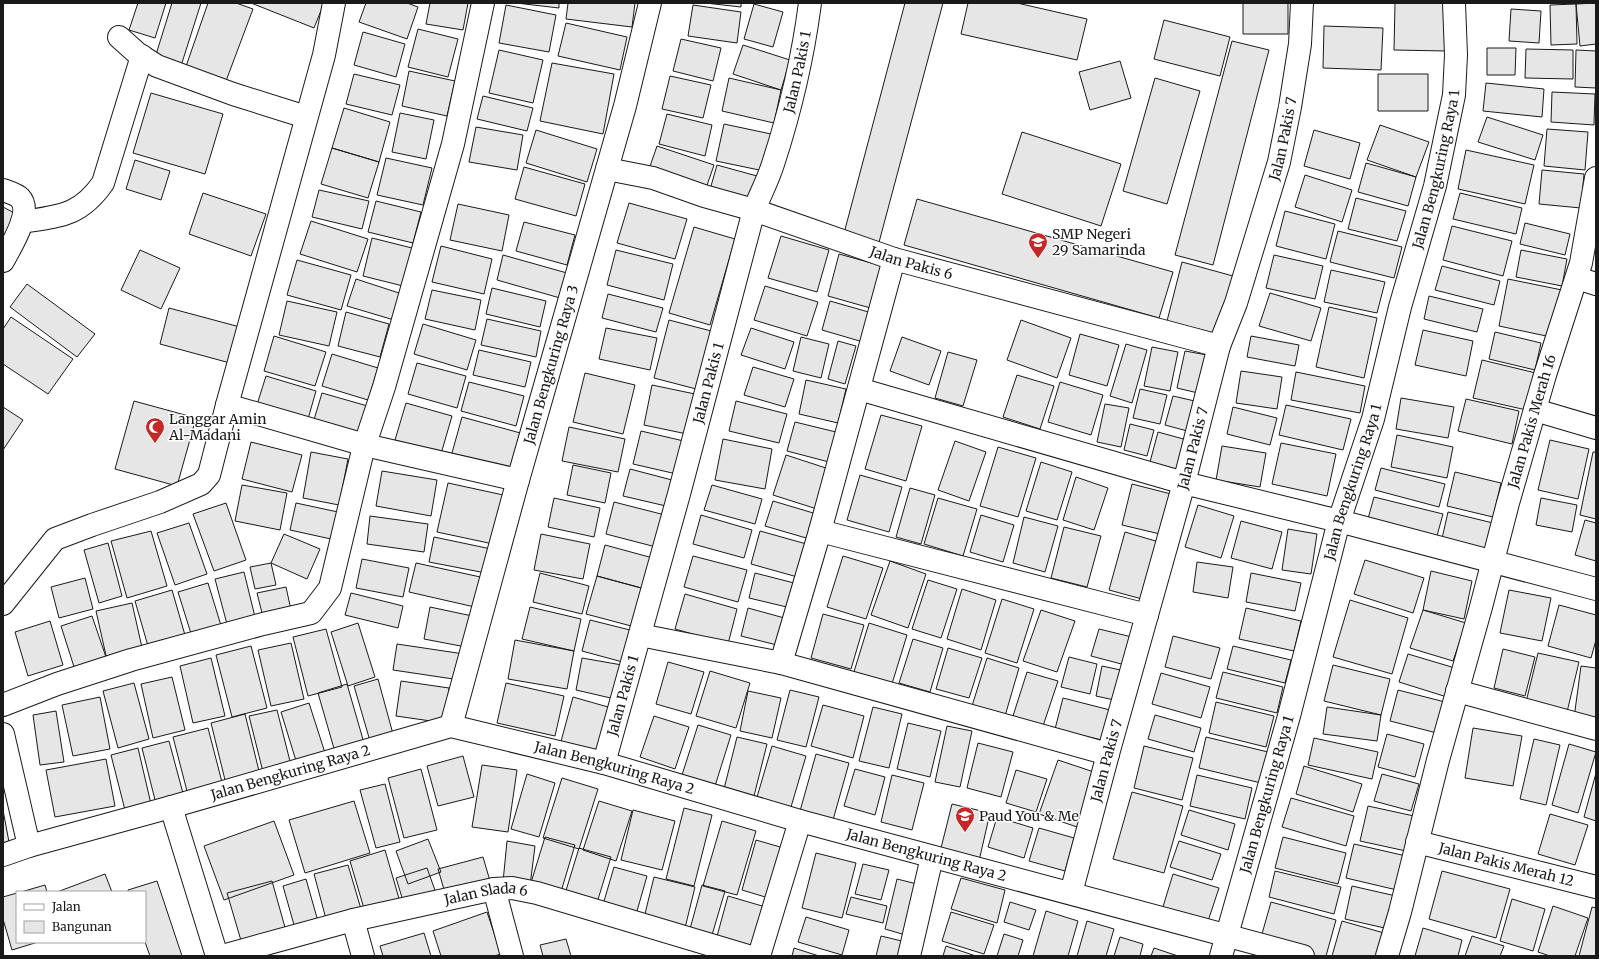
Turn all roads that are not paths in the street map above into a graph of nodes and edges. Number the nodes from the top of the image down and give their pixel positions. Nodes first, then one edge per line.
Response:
1 (334, 3) edge
2 (483, 3) edge
3 (650, 3) edge
4 (810, 3) edge
5 (1302, 3) edge
6 (1454, 3) edge
7 (119, 37) dead end
8 (142, 56) junction
9 (306, 117) junction
10 (607, 169) junction
11 (1596, 178) edge
12 (3, 190) edge
13 (754, 210) junction
14 (22, 222) junction
15 (894, 258) junction
16 (3, 261) edge
17 (1586, 281) edge
18 (1219, 346) junction
19 (859, 390) junction
20 (227, 405) junction
21 (1534, 410) junction
22 (1596, 428) edge
23 (365, 445) junction
24 (518, 480) junction
25 (1184, 483) junction
26 (1340, 521) junction
27 (820, 531) junction
28 (1492, 561) junction
29 (1596, 589) edge
30 (3, 604) edge
31 (1148, 615) junction
32 (640, 635) junction
33 (781, 663) junction
34 (1457, 691) junction
35 (3, 705) edge
36 (451, 726) junction
37 (1596, 730) edge
38 (3, 734) edge
39 (1108, 754) junction
40 (604, 762) junction
41 (171, 807) junction
42 (800, 821) junction
43 (1417, 842) junction
44 (29, 846) junction
45 (3, 855) edge
46 (932, 857) junction
47 (1596, 887) edge
48 (494, 889) junction
49 (1071, 894) junction
50 (353, 920) junction
51 (1224, 946) edge
52 (217, 956) edge
53 (222, 956) edge
54 (363, 956) edge
55 (512, 956) edge
56 (748, 956) edge
57 (759, 956) edge
58 (909, 956) edge
59 (1303, 956) edge
60 (1387, 956) edge

1 - 9 street
2 - 23 street
3 - 10 street, Jalan Bengkuring Raya 3
4 - 13 street, Jalan Pakis 1
5 - 18 street, Jalan Pakis 7
6 - 26 street, Jalan Bengkuring Raya 1
7 - 8 street
8 - 9 street
8 - 14 street
9 - 20 street
10 - 13 street, Jalan Pakis 6
10 - 24 street, Jalan Bengkuring Raya 3
11 - 17 street, Jalan Pakis Merah 16
12 - 14 street
13 - 15 street, Jalan Pakis 6
13 - 32 street, Jalan Pakis 1
14 - 16 street
15 - 18 street, Jalan Pakis 6
15 - 19 street
17 - 21 street, Jalan Pakis Merah 16
18 - 25 street, Jalan Pakis 7
19 - 25 street
19 - 27 street
20 - 23 street
20 - 30 street
21 - 22 street
21 - 28 street, Jalan Pakis Merah 16
23 - 24 street
23 - 35 street
24 - 36 street, Jalan Bengkuring Raya 3
25 - 26 street
25 - 31 street, Jalan Pakis 7
26 - 28 street
26 - 51 street, Jalan Bengkuring Raya 1
27 - 31 street
27 - 33 street
28 - 29 street
28 - 34 street, Jalan Pakis Merah 16
31 - 39 street, Jalan Pakis 7
32 - 33 street
32 - 40 street, Jalan Pakis 1
33 - 39 street
34 - 37 street
34 - 43 street, Jalan Pakis Merah 16
36 - 40 street, Jalan Bengkuring Raya 2
36 - 41 street, Jalan Bengkuring Raya 2
38 - 44 street
39 - 49 street, Jalan Pakis 7
40 - 42 street, Jalan Bengkuring Raya 2
41 - 44 street, Jalan Bengkuring Raya 2
41 - 52 street
42 - 46 street, Jalan Bengkuring Raya 2
42 - 57 street
43 - 47 street, Jalan Pakis Merah 12
43 - 60 street, Jalan Pakis Merah 16
44 - 45 street, Jalan Bengkuring Raya 2
46 - 49 street, Jalan Bengkuring Raya 2
46 - 58 street
48 - 50 street, Jalan Slada 6
48 - 55 street
48 - 56 street, Jalan Slada 6
49 - 51 street, Jalan Bengkuring Raya 2
50 - 53 street, Jalan Slada 6
50 - 54 street
51 - 59 street, Jalan Bengkuring Raya 2

